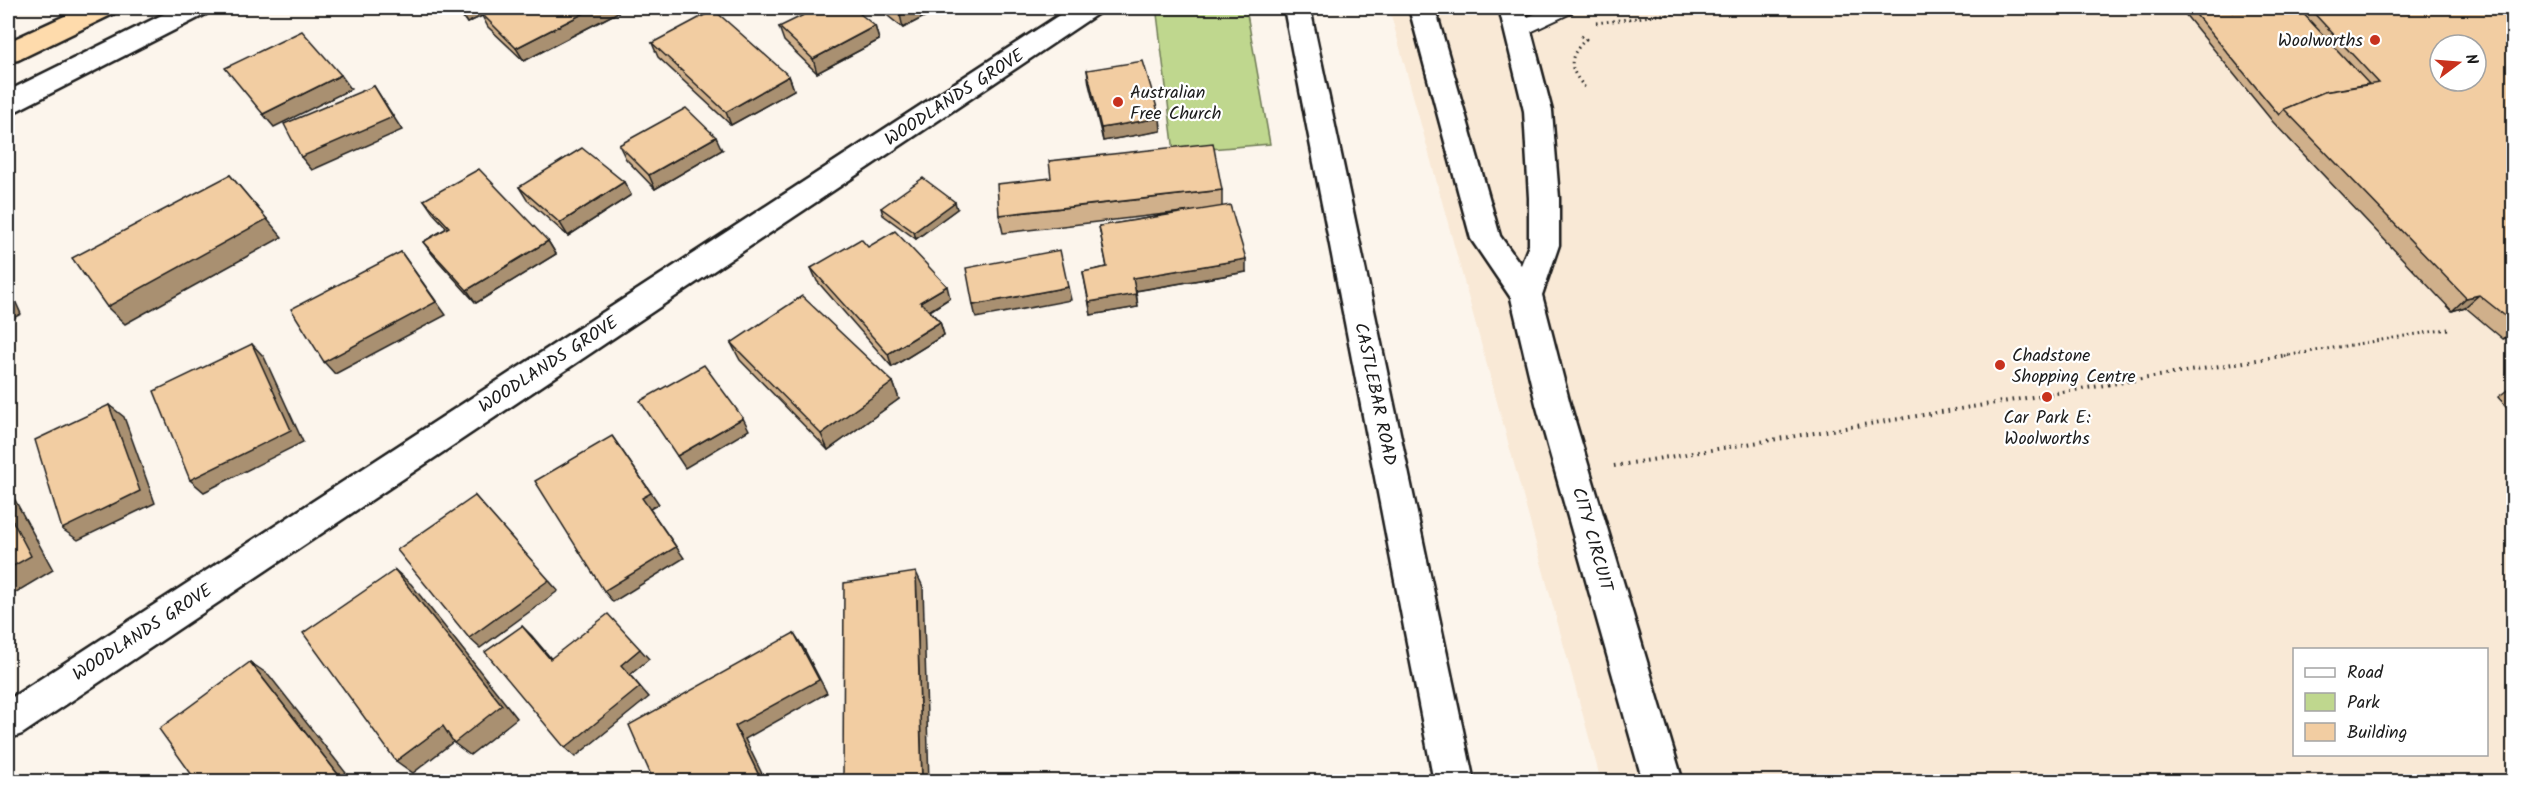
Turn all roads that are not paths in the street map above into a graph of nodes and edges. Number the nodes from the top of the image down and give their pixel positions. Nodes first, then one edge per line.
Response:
1 (104, 8) edge
2 (197, 8) edge
3 (1088, 8) edge
4 (1297, 8) edge
5 (1422, 8) edge
6 (1564, 8) edge
7 (1515, 18) edge
8 (8, 53) edge
9 (8, 103) edge
10 (1526, 295) junction
11 (8, 721) edge
12 (1454, 782) edge
13 (1663, 782) edge

1 - 8 highway
2 - 9 street
3 - 11 street, WOODLANDS GROVE
4 - 12 street, CASTLEBAR ROAD
5 - 10 street, CITY CIRCUIT
6 - 7 lane
7 - 10 street
10 - 13 street, CITY CIRCUIT

